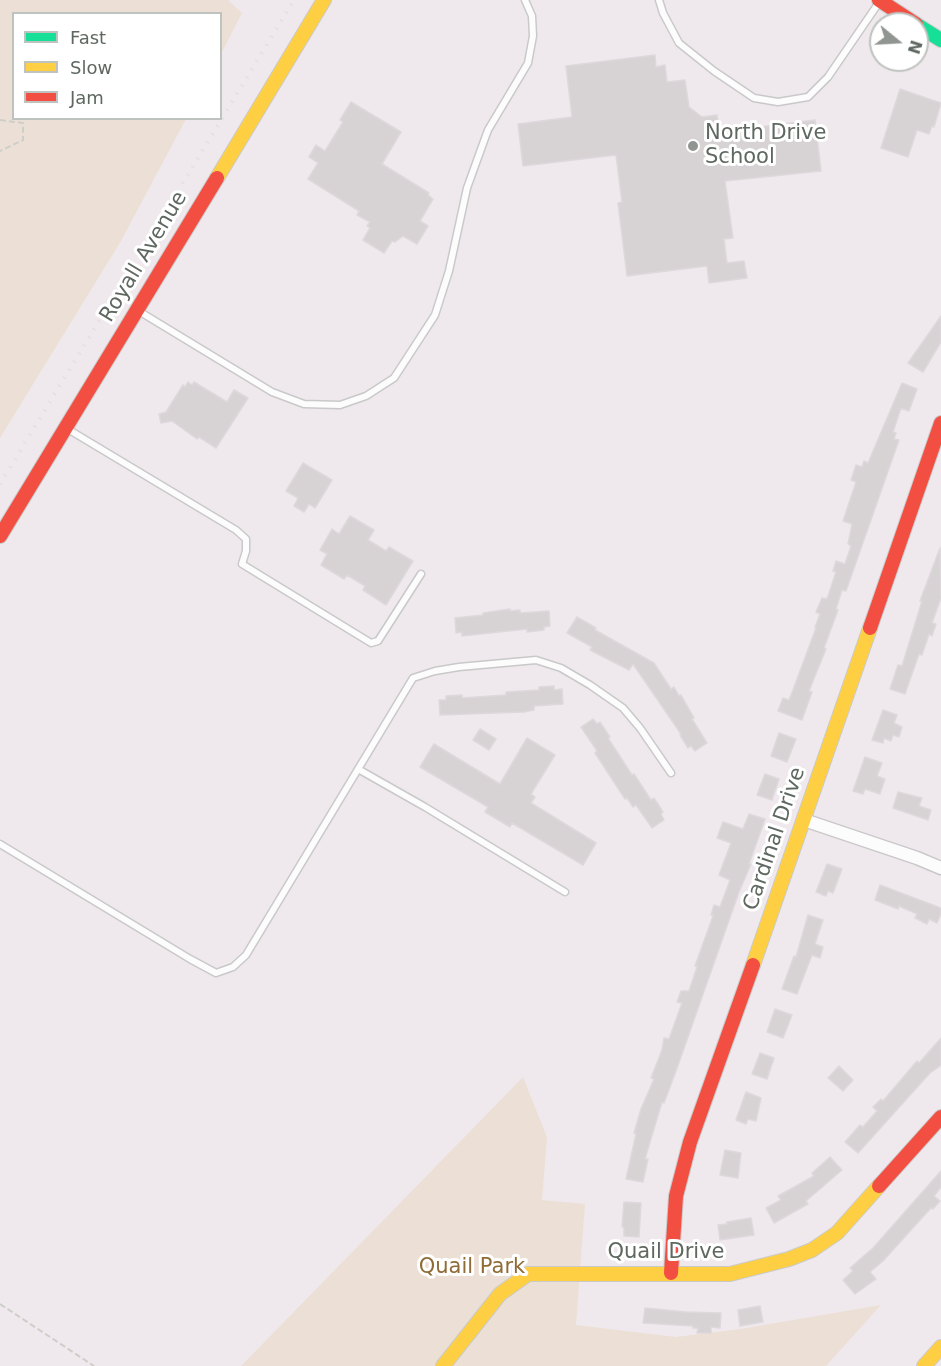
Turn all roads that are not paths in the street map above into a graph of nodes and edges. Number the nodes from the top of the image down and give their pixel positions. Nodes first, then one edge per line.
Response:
1 (324, 0) edge
2 (525, 0) edge
3 (659, 0) edge
4 (880, 0) edge
5 (898, 12) edge
6 (137, 310) junction
7 (941, 423) edge
8 (66, 428) junction
9 (0, 536) edge
10 (421, 574) dead end
11 (358, 769) junction
12 (671, 773) dead end
13 (804, 820) junction
14 (0, 844) edge
15 (941, 868) edge
16 (565, 892) dead end
17 (941, 1117) edge
18 (671, 1273) junction
19 (941, 1347) edge
20 (443, 1366) edge
21 (924, 1366) edge

1 - 6 main road, Royall Avenue
2 - 6 lane
3 - 4 lane
4 - 5 main road
6 - 8 main road, Royall Avenue
7 - 13 main road, Cardinal Drive
8 - 9 main road, Royall Avenue
8 - 10 lane
11 - 12 lane
11 - 14 lane
11 - 16 lane
13 - 15 street
13 - 18 main road, Cardinal Drive
17 - 18 main road, Quail Drive
18 - 20 main road, Quail Drive
19 - 21 main road

